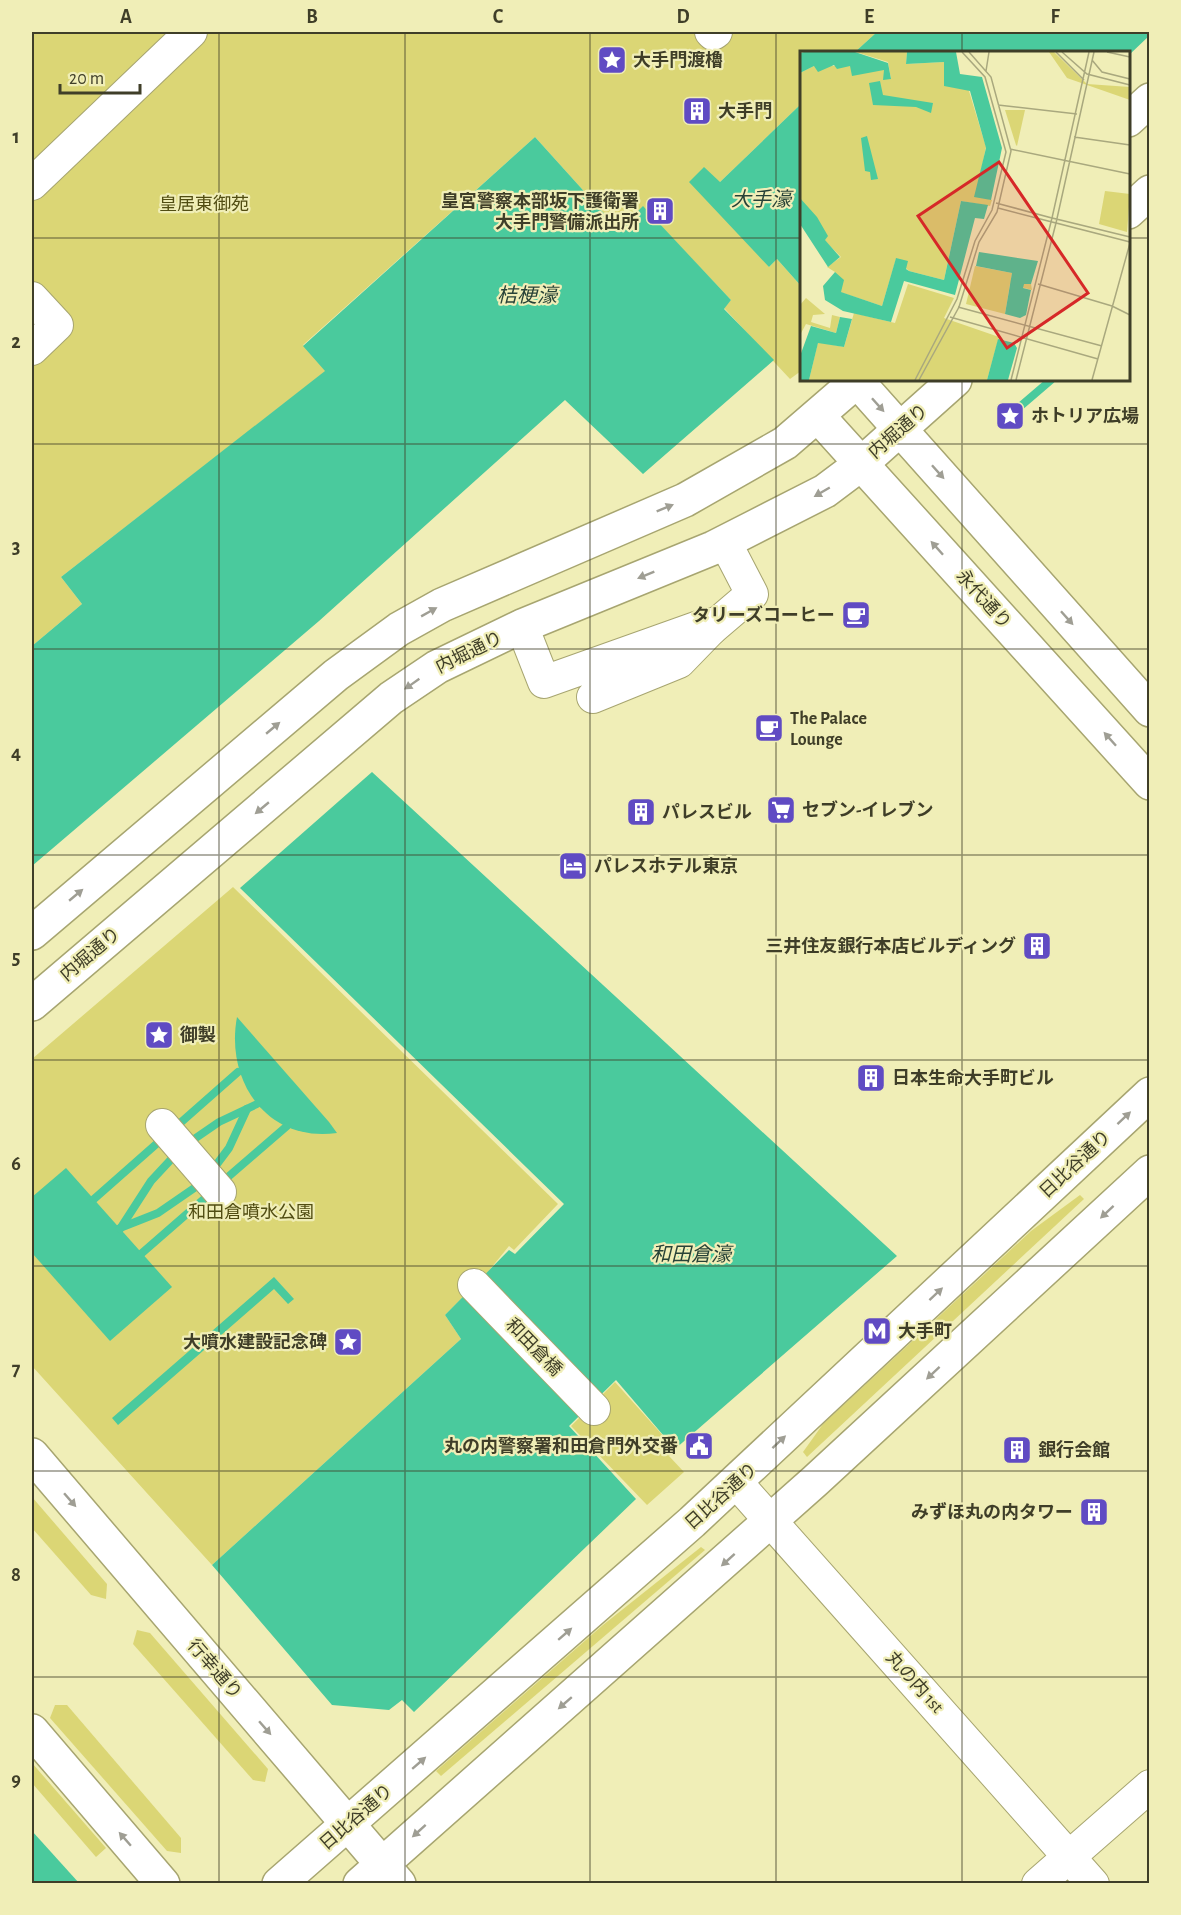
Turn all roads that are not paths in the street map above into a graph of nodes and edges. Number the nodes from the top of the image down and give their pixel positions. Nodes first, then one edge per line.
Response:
1 (191, 32) edge
2 (1149, 100) edge
3 (1130, 118) edge
4 (32, 184) edge
5 (1149, 192) edge
6 (1130, 210) edge
7 (32, 298) edge
8 (32, 349) edge
9 (856, 381) edge
10 (858, 381) edge
11 (954, 381) edge
12 (818, 416) junction
13 (899, 428) junction
14 (861, 464) junction
15 (725, 542) junction
16 (522, 626) junction
17 (711, 629) junction
18 (593, 697) dead end
19 (1149, 710) edge
20 (1149, 783) edge
21 (32, 933) edge
22 (32, 1004) edge
23 (1149, 1094) edge
24 (162, 1125) dead end
25 (1149, 1172) edge
26 (209, 1179) dead end
27 (474, 1285) dead end
28 (594, 1409) dead end
29 (32, 1455) edge
30 (736, 1482) junction
31 (771, 1521) junction
32 (32, 1731) edge
33 (1149, 1786) edge
34 (348, 1824) junction
35 (1069, 1856) junction
36 (380, 1877) edge
37 (163, 1884) edge
38 (279, 1884) edge
39 (1038, 1884) edge
40 (1093, 1884) edge

1 - 4 street
2 - 3 main road
5 - 6 main road
7 - 8 street
9 - 12 main road
10 -> 13 main road
11 - 13 main road, 内堀通り
12 - 14 main road, 永代通り
21 -> 12 main road
13 - 14 main road, 内堀通り
13 -> 19 main road
14 -> 15 main road, 内堀通り
20 -> 14 main road, 永代通り
15 -> 16 main road, 内堀通り
15 - 17 street
16 - 17 street
16 -> 22 main road, 内堀通り
17 - 18 street
30 -> 23 main road, 日比谷通り
24 - 26 street
25 -> 31 main road
27 - 28 street, 和田倉橋
29 -> 34 main road, 行幸通り
30 - 31 street, 丸の内 1st
34 -> 30 main road, 日比谷通り
31 - 35 street, 丸の内 1st
31 -> 36 main road
37 -> 32 main road
33 - 35 street
34 - 36 main road, 行幸通り
34 - 38 main road, 日比谷通り
35 - 39 street
35 - 40 street, 丸の内 1st

